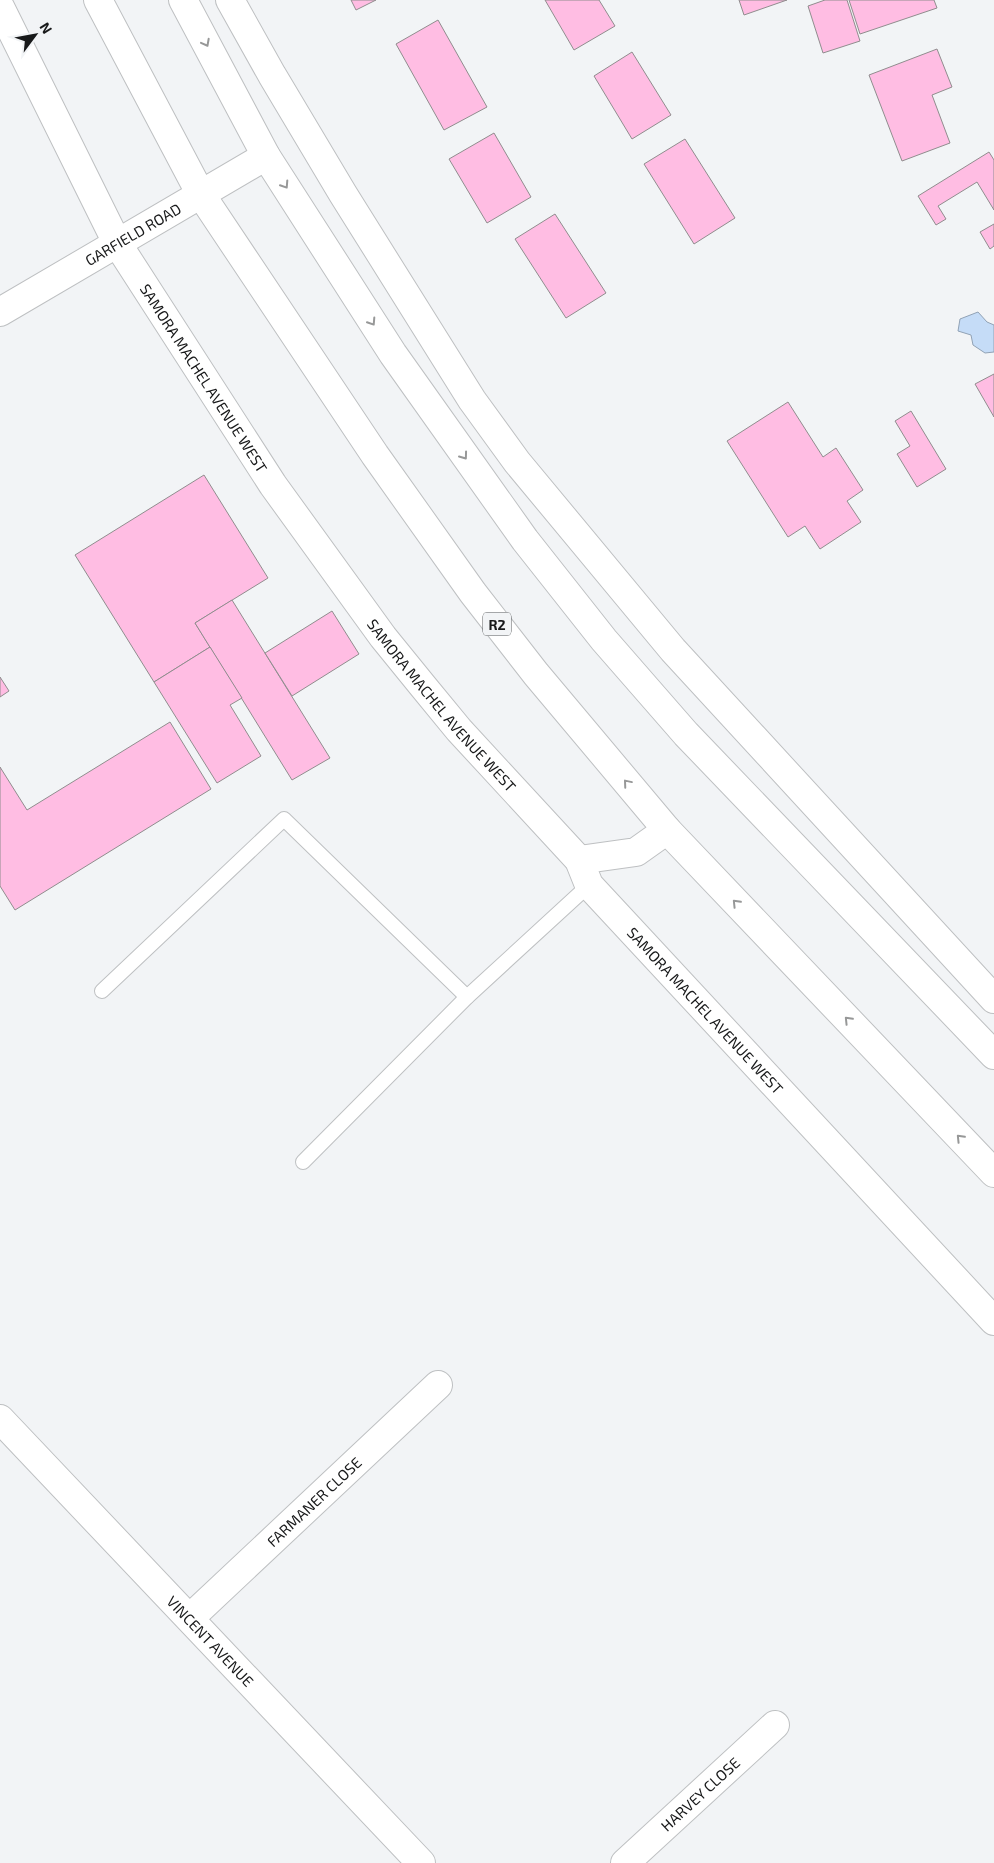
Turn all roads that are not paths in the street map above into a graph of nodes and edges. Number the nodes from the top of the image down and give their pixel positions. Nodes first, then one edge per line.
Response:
1 (98, 0) edge
2 (184, 0) edge
3 (230, 0) edge
4 (0, 7) edge
5 (266, 156) junction
6 (200, 193) junction
7 (117, 243) junction
8 (0, 312) edge
9 (667, 830) junction
10 (578, 860) junction
11 (588, 885) junction
12 (102, 990) dead end
13 (467, 997) junction
14 (994, 999) edge
15 (994, 1056) edge
16 (303, 1162) dead end
17 (994, 1173) edge
18 (994, 1322) edge
19 (438, 1385) dead end
20 (0, 1419) edge
21 (190, 1618) junction
22 (775, 1725) dead end
23 (421, 1863) edge
24 (625, 1863) edge

1 - 6 main road, R2
2 -> 5 main road
3 - 14 main road
4 - 7 main road, SAMORA MACHEL AVENUE WEST
5 - 6 main road, GARFIELD ROAD
5 -> 15 main road
6 - 7 main road, GARFIELD ROAD
9 -> 6 main road, R2
7 - 8 main road, GARFIELD ROAD
7 - 10 main road, SAMORA MACHEL AVENUE WEST
9 - 10 main road
17 -> 9 main road, R2
10 - 11 main road, SAMORA MACHEL AVENUE WEST
11 - 13 lane
11 - 18 main road, SAMORA MACHEL AVENUE WEST
12 - 13 lane
13 - 16 lane
19 - 21 main road, FARMANER CLOSE
20 - 21 main road, VINCENT AVENUE
21 - 23 main road, VINCENT AVENUE
22 - 24 main road, HARVEY CLOSE

